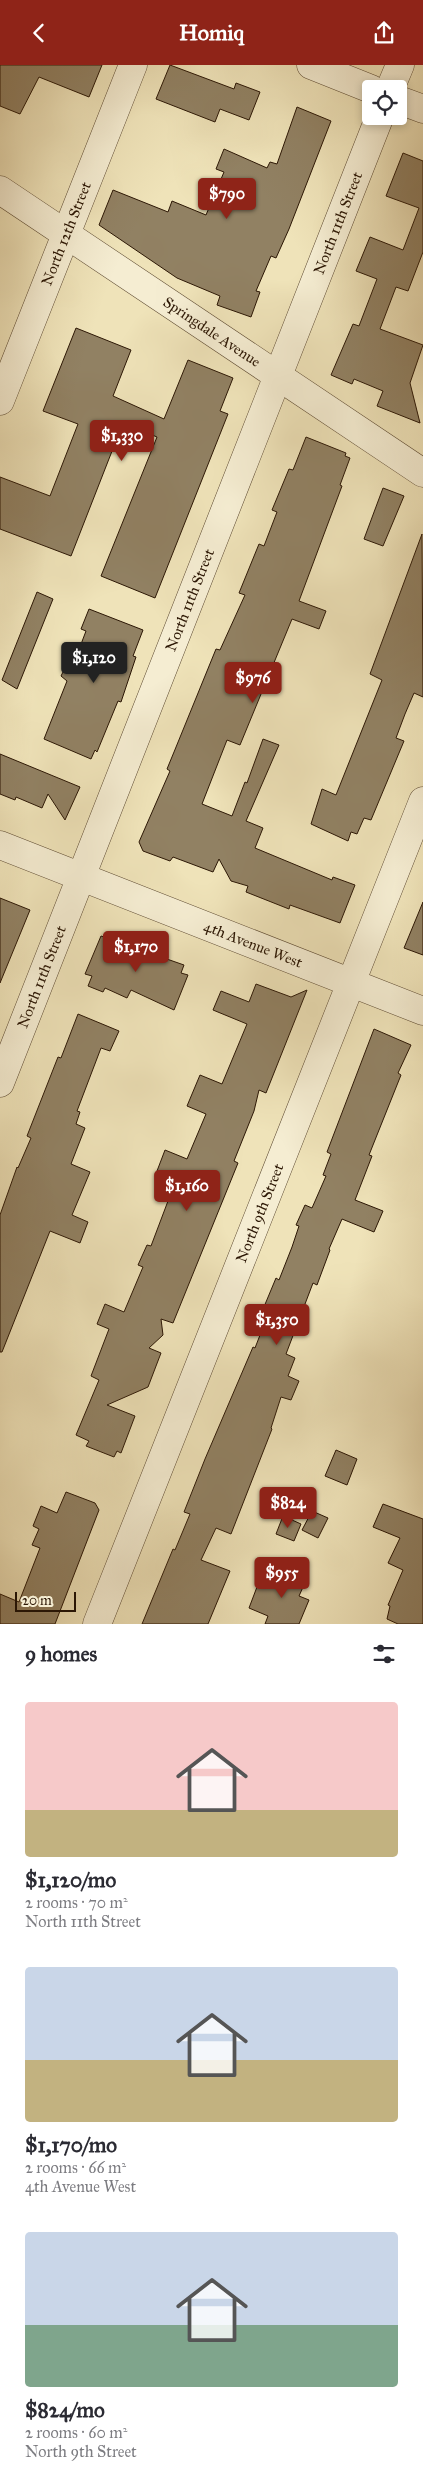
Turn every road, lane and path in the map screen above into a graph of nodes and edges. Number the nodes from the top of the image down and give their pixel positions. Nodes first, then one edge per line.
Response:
1 (133, 65) edge
2 (311, 65) edge
3 (400, 65) edge
4 (394, 80) edge
5 (362, 85) edge
6 (407, 103) edge
7 (423, 109) edge
8 (376, 125) edge
9 (0, 190) edge
10 (66, 234) junction
11 (277, 376) junction
12 (0, 401) edge
13 (423, 473) edge
14 (423, 801) edge
15 (0, 845) edge
16 (81, 877) junction
17 (351, 983) junction
18 (423, 1011) edge
19 (0, 1083) edge
20 (97, 1624) edge

1 - 10 street, North 12th Street
2 - 5 street
3 - 4 street
6 - 7 street
8 - 11 street, North 11th Street
9 - 10 street, Springdale Avenue
10 - 11 street, Springdale Avenue
10 - 12 street, North 12th Street
11 - 13 street, Springdale Avenue
11 - 16 street, North 11th Street
14 - 17 street, North 9th Street
15 - 16 street, 4th Avenue West
16 - 17 street, 4th Avenue West
16 - 19 street, North 11th Street
17 - 18 street, 4th Avenue West
17 - 20 street, North 9th Street

